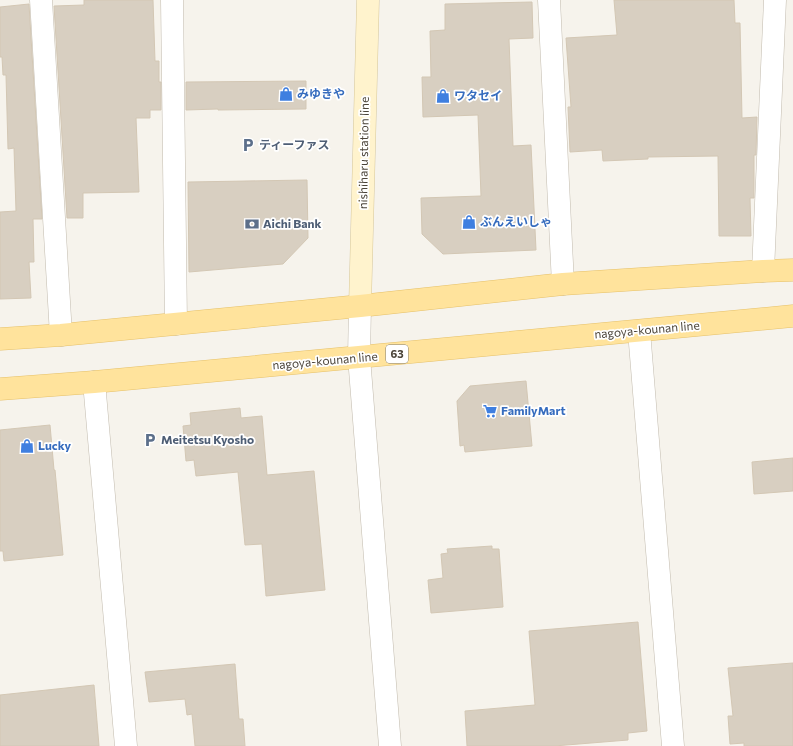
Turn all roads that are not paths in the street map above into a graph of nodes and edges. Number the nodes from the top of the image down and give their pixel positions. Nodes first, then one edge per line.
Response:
1 (41, 0) edge
2 (172, 0) edge
3 (368, 0) edge
4 (549, 0) edge
5 (775, 0) edge
6 (793, 270) edge
7 (763, 271) junction
8 (563, 284) junction
9 (360, 306) junction
10 (793, 316) edge
11 (176, 324) junction
12 (639, 331) junction
13 (61, 335) junction
14 (0, 339) edge
15 (359, 357) junction
16 (94, 382) junction
17 (0, 389) edge
18 (126, 746) edge
19 (390, 746) edge
20 (673, 746) edge

1 - 13 street
2 - 11 street
3 - 9 main road, nishiharu station line
4 - 8 street
5 - 7 street
6 - 7 main road
7 - 8 main road
8 - 9 main road
9 - 11 main road
9 - 15 street
10 - 12 main road, nagoya-kounan line / 63
11 - 13 main road
12 - 15 main road, nagoya-kounan line / 63
12 - 20 street
13 - 14 main road
15 - 16 main road, nagoya-kounan line / 63
15 - 19 street
16 - 17 main road, nagoya-kounan line / 63
16 - 18 street

